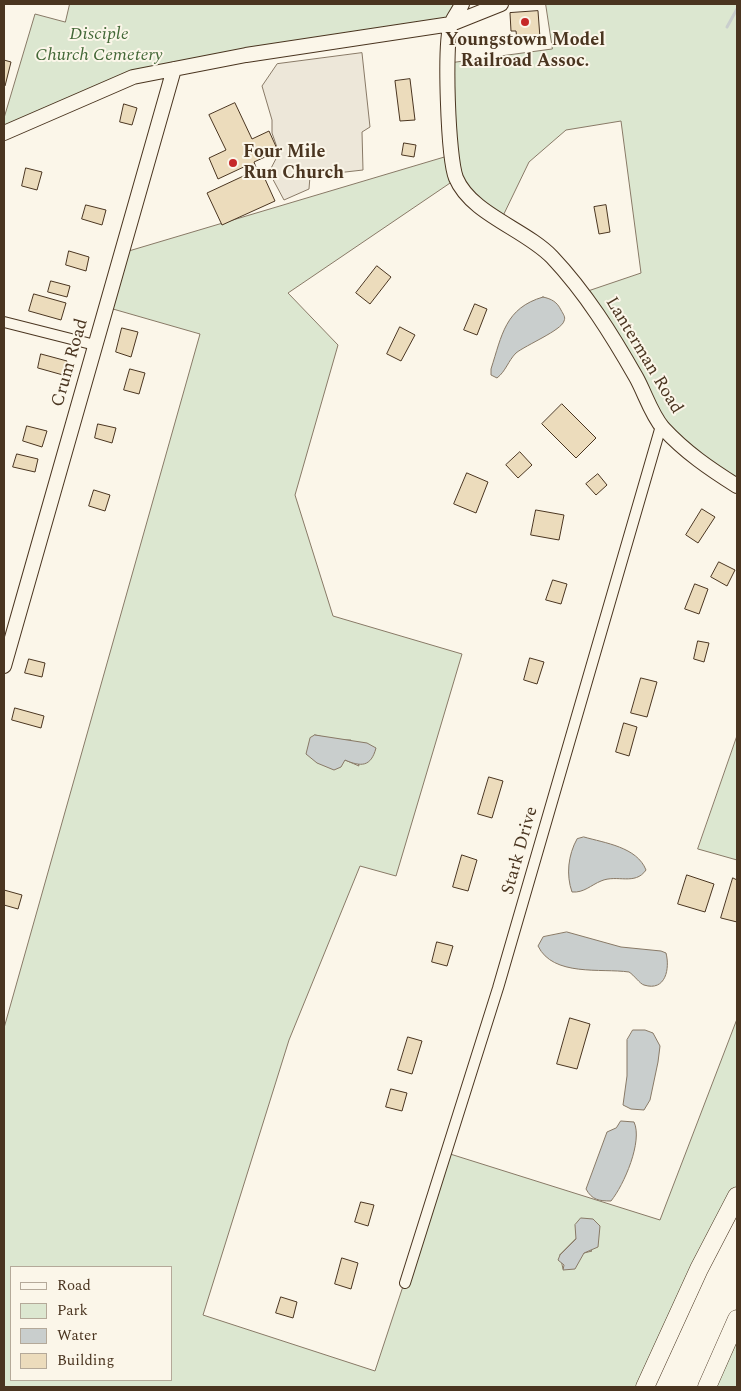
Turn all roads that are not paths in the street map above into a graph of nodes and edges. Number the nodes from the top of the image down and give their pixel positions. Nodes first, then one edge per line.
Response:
1 (462, 4) edge
2 (501, 4) edge
3 (451, 24) junction
4 (174, 69) junction
5 (4, 133) edge
6 (4, 322) edge
7 (95, 345) junction
8 (661, 426) junction
9 (737, 486) edge
10 (4, 666) edge
11 (737, 1196) edge
12 (404, 1283) dead end
13 (737, 1319) edge
14 (645, 1387) edge
15 (707, 1387) edge

1 - 3 street, Lanterman Road
2 - 3 street
3 - 4 street
3 - 8 street, Lanterman Road
4 - 5 street
4 - 7 street, Crum Road
6 - 7 street
7 - 10 street, Crum Road
8 - 9 street, Lanterman Road
8 - 12 street, Stark Drive
11 - 14 highway
13 - 15 highway

